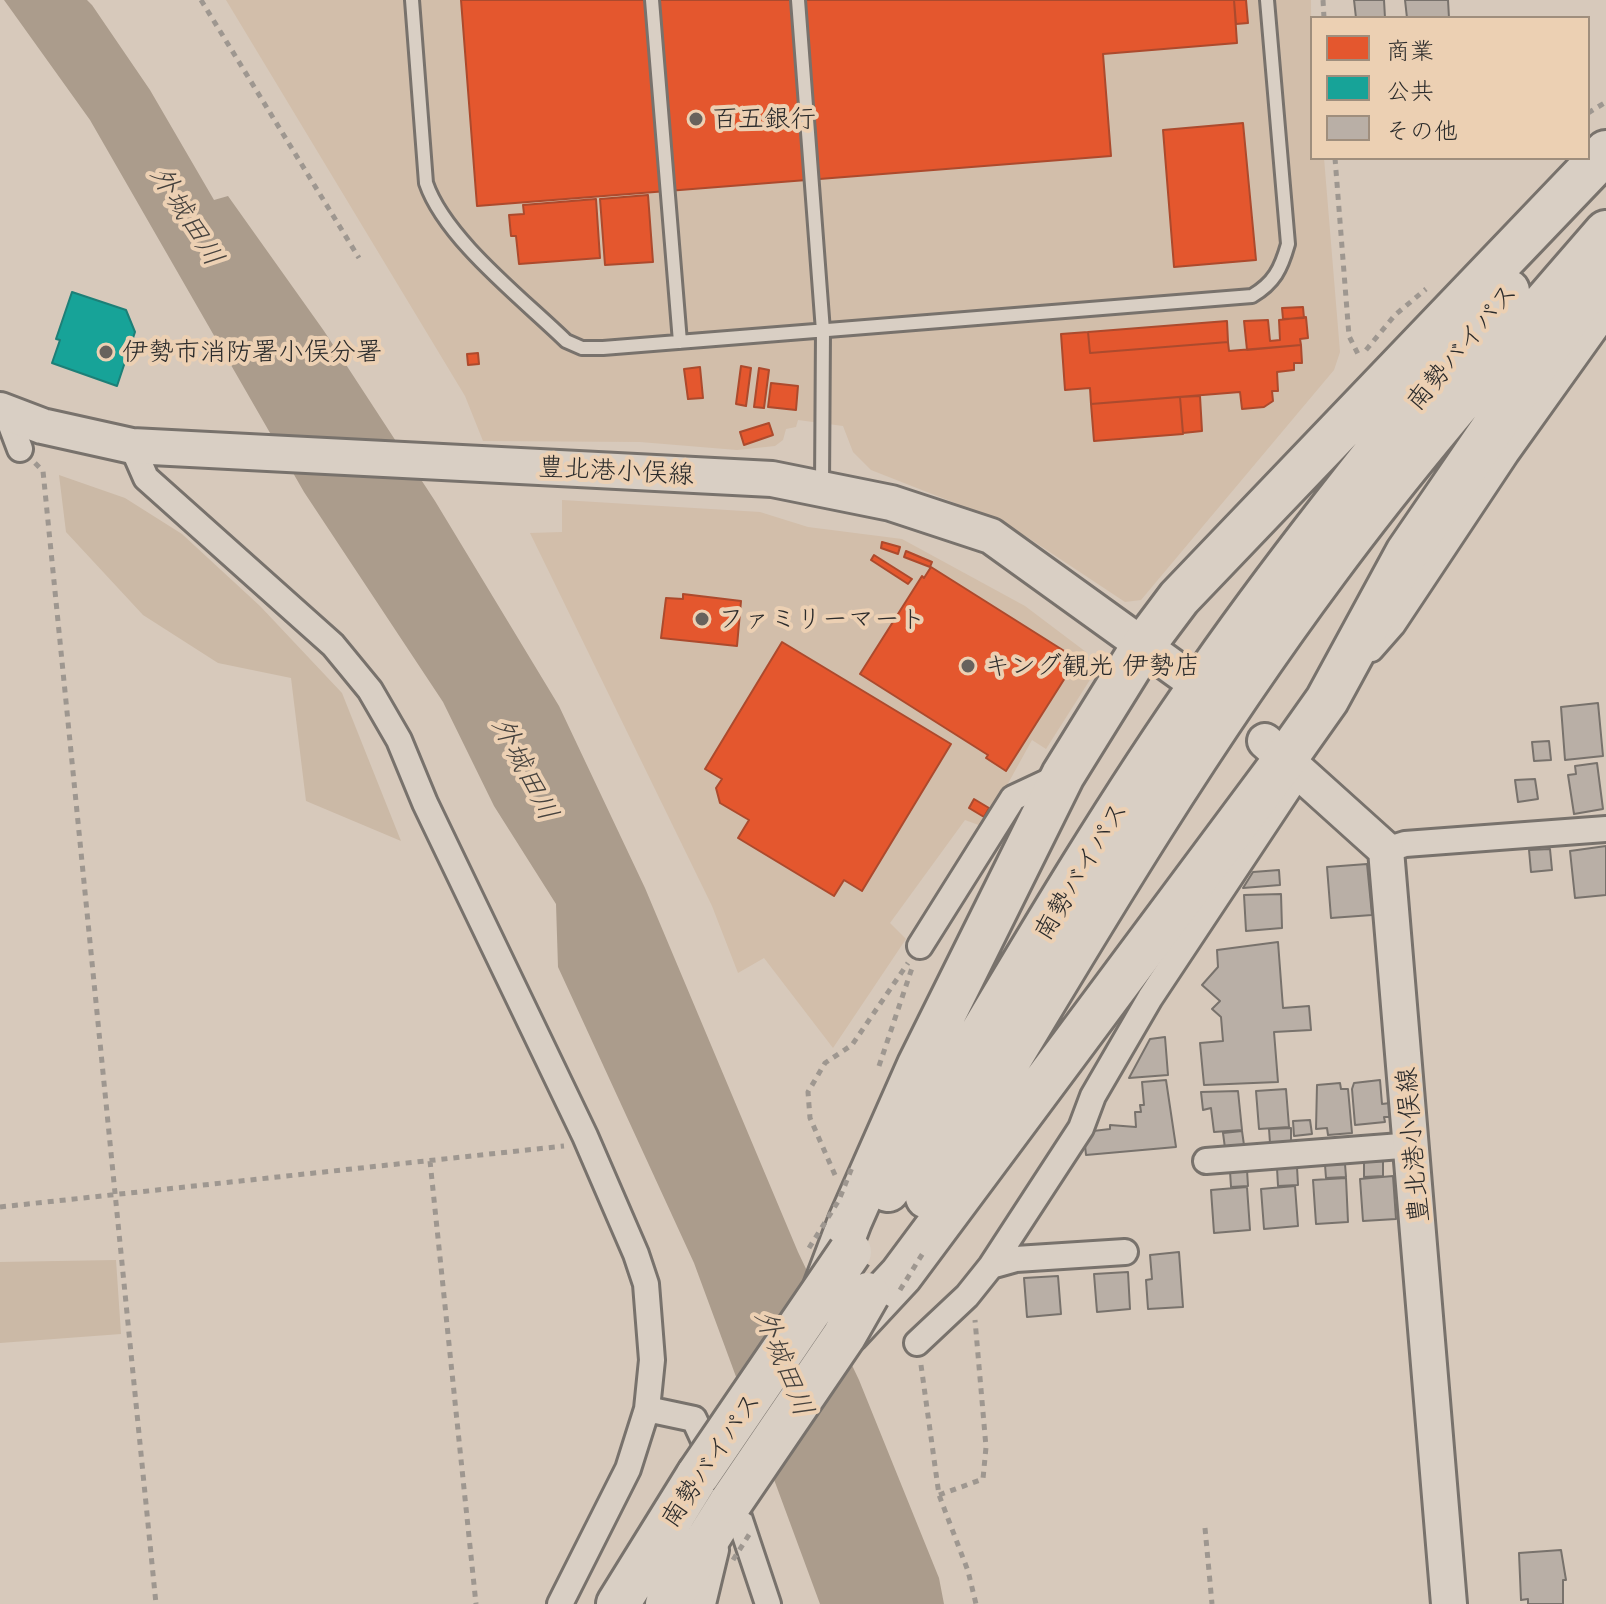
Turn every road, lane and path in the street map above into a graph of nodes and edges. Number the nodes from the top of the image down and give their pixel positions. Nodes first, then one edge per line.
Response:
1 (201, 0) edge
2 (412, 0) edge
3 (652, 0) edge
4 (798, 0) edge
5 (1267, 0) edge
6 (1606, 152) edge
7 (1335, 160) edge
8 (1606, 181) edge
9 (1606, 232) edge
10 (359, 258) dead end
11 (1606, 270) edge
12 (1606, 314) edge
13 (823, 331) junction
14 (680, 342) junction
15 (1360, 358) dead end
16 (3, 411) edge
17 (132, 446) junction
18 (20, 449) joint
19 (822, 489) junction
20 (1143, 646) junction
21 (1184, 675) dead end
22 (1327, 700) junction
23 (1284, 757) junction
24 (1063, 775) junction
25 (1606, 829) edge
26 (1386, 850) junction
27 (920, 946) joint
28 (585, 1136) junction
29 (1414, 1145) junction
30 (430, 1161) junction
31 (1206, 1161) dead end
32 (836, 1178) dead end
33 (116, 1196) junction
34 (0, 1207) edge
35 (1125, 1252) dead end
36 (991, 1266) junction
37 (967, 1296) junction
38 (819, 1303) junction
39 (844, 1336) junction
40 (917, 1343) joint
41 (647, 1409) junction
42 (939, 1495) junction
43 (731, 1502) junction
44 (1205, 1528) dead end
45 (765, 1602) edge
46 (156, 1604) edge
47 (476, 1604) edge
48 (560, 1604) edge
49 (618, 1604) edge
50 (667, 1604) edge
51 (703, 1604) edge
52 (976, 1604) edge
53 (1212, 1604) edge
54 (1449, 1604) edge

1 - 10 path
2 - 14 lane
3 - 14 lane
4 - 13 lane
5 - 13 lane
6 - 20 highway
7 - 15 path
8 - 38 highway, 南勢バイパス, bridge
9 - 39 highway, 南勢バイパス, bridge
11 - 22 highway
12 - 22 street
13 - 14 lane
13 - 19 lane
16 - 17 main road, 豊北港小俣線
16 - 18 street
17 - 19 main road, 豊北港小俣線
17 - 28 street
18 - 33 path
19 - 20 main road, 豊北港小俣線
20 - 21 main road, 豊北港小俣線
20 - 24 highway
22 - 23 highway
23 - 26 main road
23 - 36 street
23 - 39 highway
24 - 27 street
24 - 38 highway
25 - 26 street
26 - 29 main road, 豊北港小俣線
27 - 32 path
28 - 30 path
28 - 41 street
29 - 31 street
29 - 54 main road, 豊北港小俣線
30 - 33 path
30 - 47 path
33 - 34 path
33 - 46 path
35 - 36 street
36 - 37 street
37 - 40 street
37 - 42 path
38 - 49 highway, 南勢バイパス, bridge
39 - 43 highway, 南勢バイパス, bridge
40 - 42 path
41 - 45 street
41 - 48 street
42 - 52 path
43 - 50 highway, 南勢バイパス
43 - 51 street
44 - 53 path

